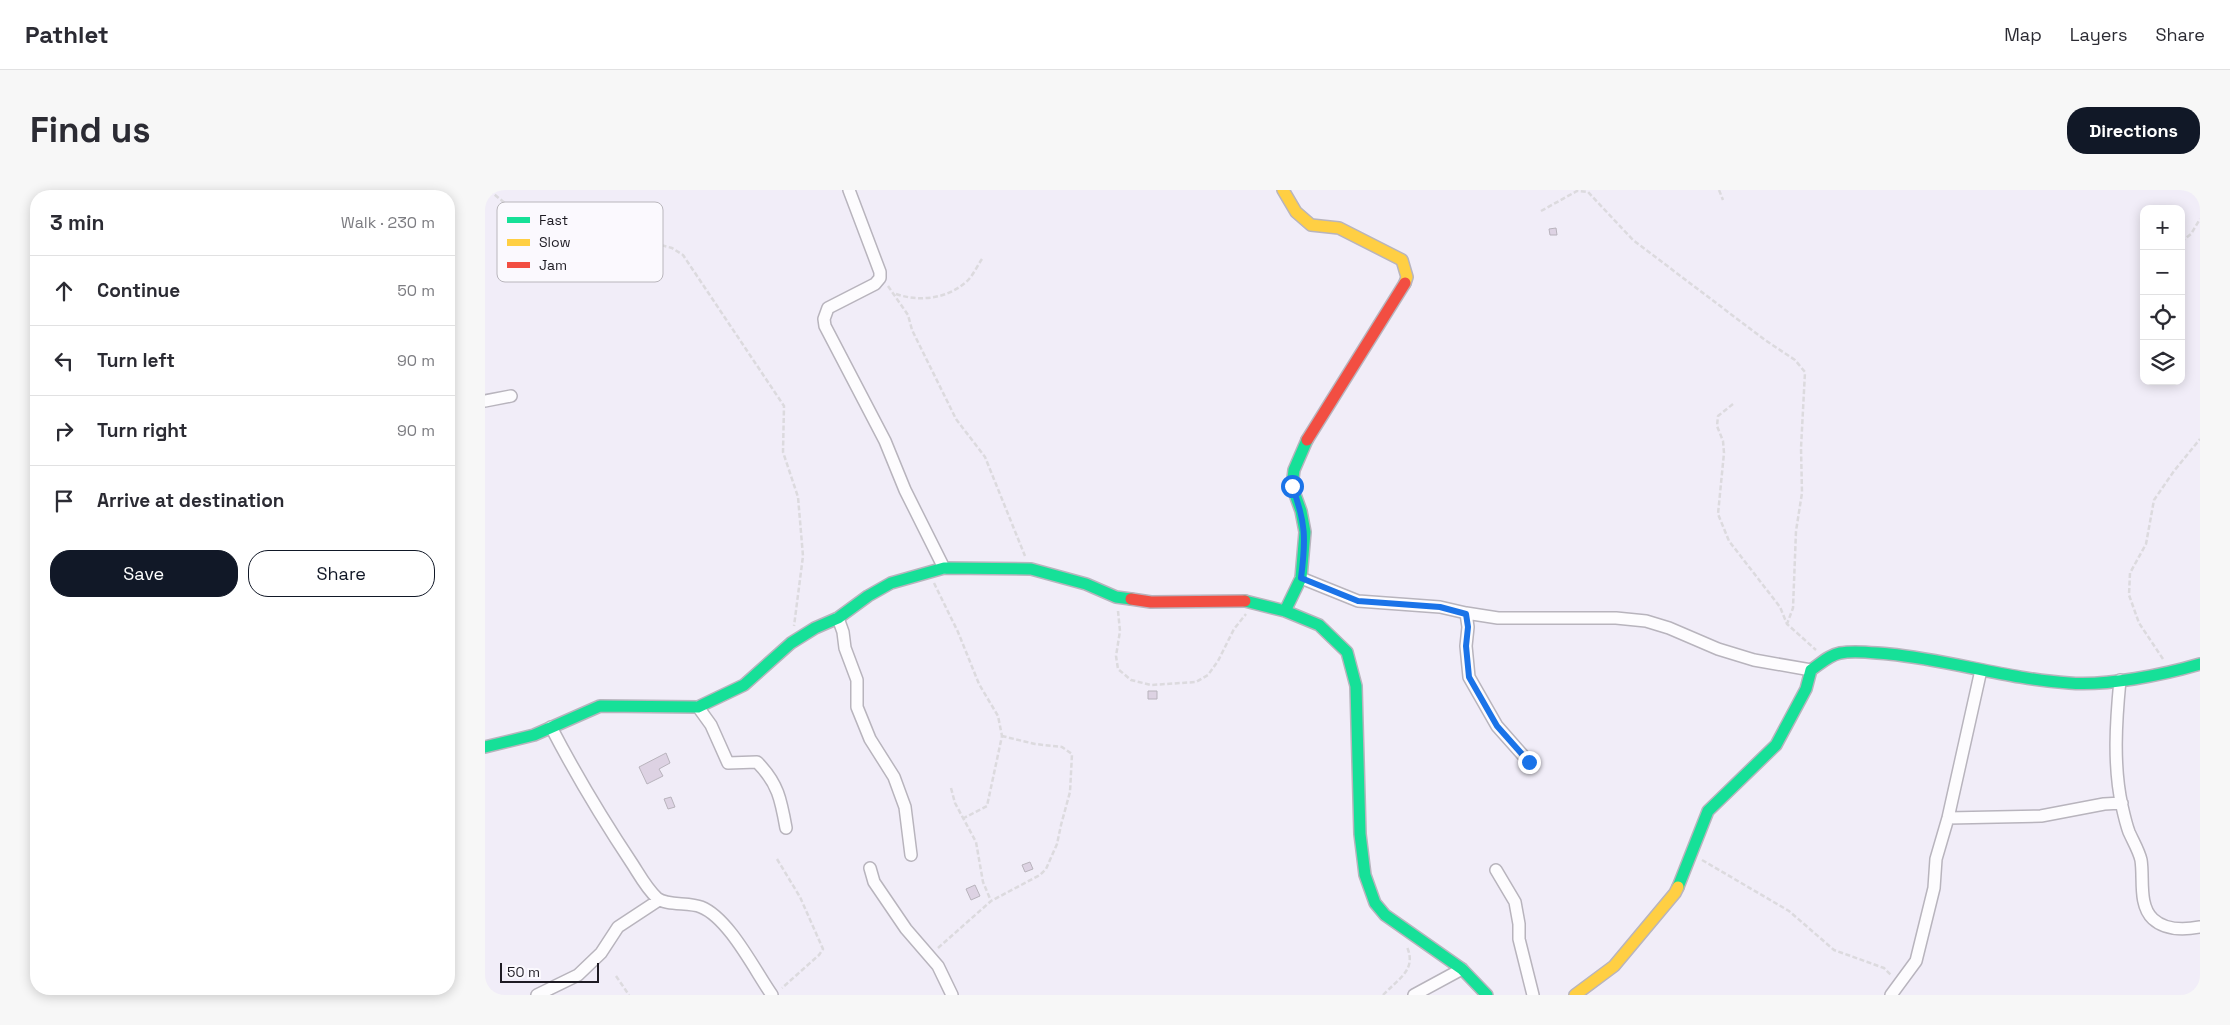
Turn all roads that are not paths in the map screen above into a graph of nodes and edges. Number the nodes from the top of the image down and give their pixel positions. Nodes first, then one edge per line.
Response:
1 (849, 190) edge
2 (1283, 190) edge
3 (511, 396) dead end
4 (485, 401) edge
5 (945, 568) junction
6 (1301, 578) junction
7 (1285, 611) junction
8 (1466, 614) junction
9 (838, 618) junction
10 (2200, 664) edge
11 (1811, 670) junction
12 (1981, 670) junction
13 (2120, 680) junction
14 (698, 707) junction
15 (551, 727) junction
16 (485, 747) edge
17 (1529, 762) dead end
18 (2121, 803) junction
19 (1948, 818) junction
20 (786, 828) dead end
21 (911, 855) dead end
22 (870, 868) dead end
23 (1496, 870) dead end
24 (659, 900) junction
25 (2200, 927) edge
26 (1462, 968) junction
27 (776, 992) edge
28 (537, 995) edge
29 (952, 995) edge
30 (1414, 995) edge
31 (1487, 995) edge
32 (1533, 995) edge
33 (1575, 995) edge
34 (1891, 995) edge

1 - 5 street
2 - 6 street
3 - 4 street
5 - 7 street
5 - 9 street
6 - 7 street
6 - 8 street
7 - 26 street
8 - 11 street
8 - 17 street
9 - 14 street
9 - 21 street
10 - 13 street
11 - 12 street
11 - 33 street
12 - 13 street
12 - 19 street
13 - 18 street
14 - 15 street
14 - 20 street
15 - 16 street
15 - 24 street
18 - 19 street
18 - 25 street
19 - 34 street
22 - 29 street
23 - 32 street
24 - 27 street
24 - 28 street
26 - 30 street
26 - 31 street

